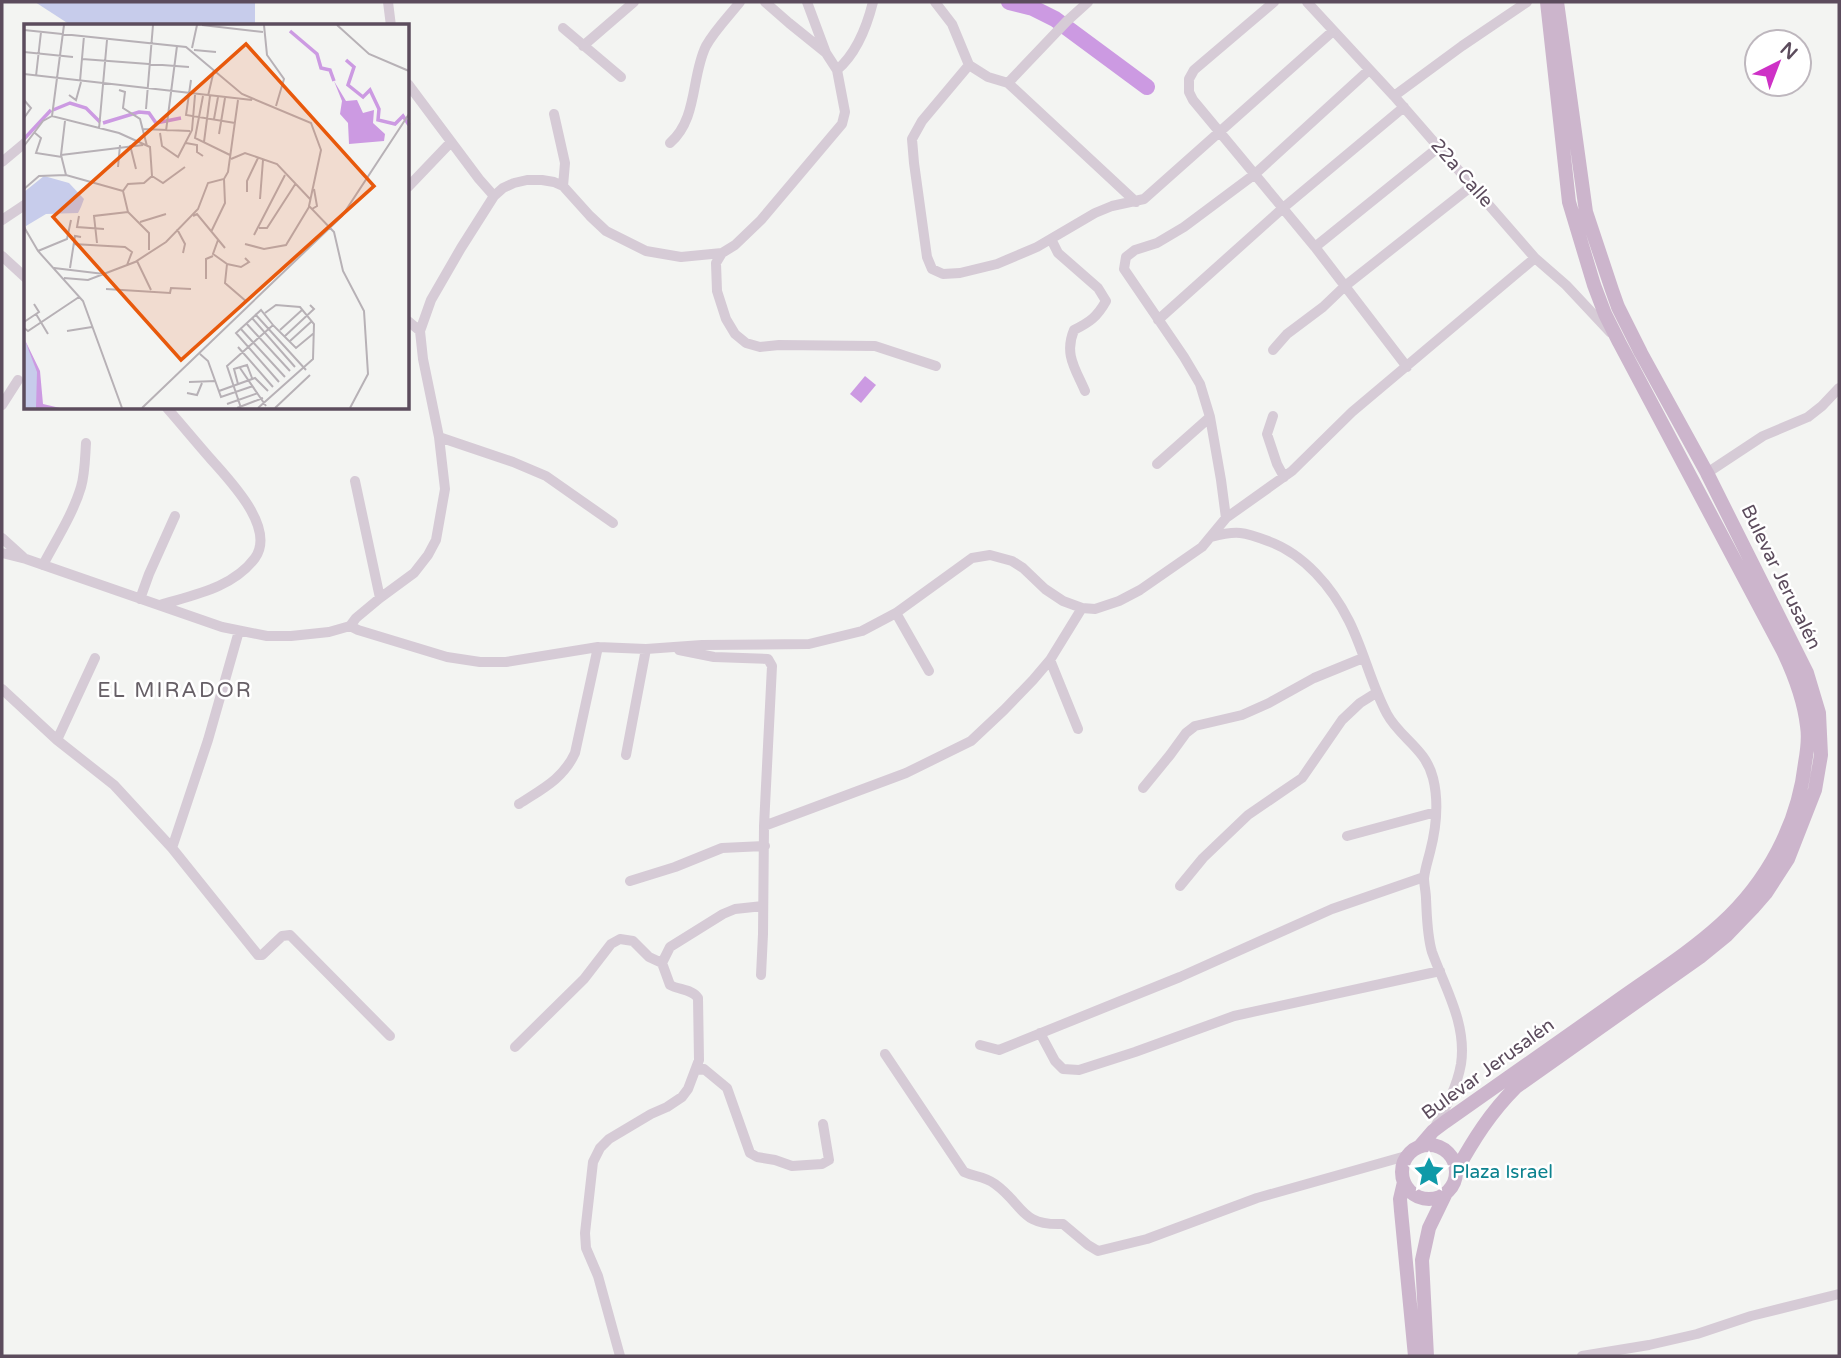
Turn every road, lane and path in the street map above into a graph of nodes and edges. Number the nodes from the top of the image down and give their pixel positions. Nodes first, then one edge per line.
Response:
1 (388, 2) edge
2 (634, 2) edge
3 (740, 2) edge
4 (765, 2) edge
5 (807, 2) edge
6 (873, 2) edge
7 (935, 2) edge
8 (1088, 2) edge
9 (1274, 2) edge
10 (1307, 2) edge
11 (1527, 2) edge
12 (1547, 2) edge
13 (1557, 2) edge
14 (391, 24) edge
15 (563, 28) dead end
16 (818, 30) junction
17 (1333, 31) junction
18 (810, 39) junction
19 (583, 46) junction
20 (827, 53) junction
21 (969, 65) junction
22 (837, 70) junction
23 (1369, 71) junction
24 (621, 77) dead end
25 (1008, 83) junction
26 (410, 87) edge
27 (1394, 96) junction
28 (1404, 107) junction
29 (554, 114) dead end
30 (1219, 133) junction
31 (451, 142) junction
32 (670, 143) dead end
33 (24, 144) edge
34 (1439, 147) junction
35 (2, 162) edge
36 (1255, 174) junction
37 (410, 185) edge
38 (563, 186) junction
39 (1473, 186) junction
40 (494, 196) junction
41 (1136, 202) junction
42 (24, 206) edge
43 (1283, 208) junction
44 (2, 220) edge
45 (1051, 239) junction
46 (1315, 247) junction
47 (722, 253) junction
48 (2, 256) edge
49 (1535, 258) junction
50 (24, 276) edge
51 (1345, 286) junction
52 (1158, 320) junction
53 (410, 323) edge
54 (420, 331) junction
55 (1619, 342) junction
56 (1273, 350) dead end
57 (936, 366) dead end
58 (1407, 367) junction
59 (18, 380) dead end
60 (1839, 388) edge
61 (1085, 391) dead end
62 (2, 405) edge
63 (169, 410) edge
64 (1273, 416) dead end
65 (1210, 417) junction
66 (439, 437) junction
67 (86, 443) dead end
68 (1157, 464) dead end
69 (1707, 473) junction
70 (1284, 477) junction
71 (355, 481) dead end
72 (175, 516) dead end
73 (1226, 518) junction
74 (613, 523) dead end
75 (1211, 537) junction
76 (2, 538) edge
77 (2, 553) edge
78 (26, 559) junction
79 (43, 565) junction
80 (380, 598) junction
81 (140, 599) junction
82 (160, 605) junction
83 (1082, 608) junction
84 (896, 614) junction
85 (350, 626) junction
86 (239, 631) junction
87 (598, 648) junction
88 (665, 648) junction
89 (646, 649) junction
90 (95, 658) dead end
91 (1363, 658) junction
92 (1050, 660) junction
93 (929, 671) dead end
94 (2, 689) edge
95 (1376, 693) junction
96 (1077, 729) dead end
97 (57, 740) junction
98 (626, 755) dead end
99 (1143, 788) dead end
100 (519, 804) dead end
101 (1436, 812) junction
102 (764, 826) junction
103 (1347, 836) dead end
104 (765, 846) junction
105 (172, 848) junction
106 (1424, 877) junction
107 (630, 881) dead end
108 (1180, 886) dead end
109 (763, 906) junction
110 (662, 963) junction
111 (1440, 971) junction
112 (761, 975) dead end
113 (1040, 1033) junction
114 (390, 1036) dead end
115 (979, 1045) dead end
116 (515, 1047) dead end
117 (885, 1054) dead end
118 (697, 1070) junction
119 (823, 1124) dead end
120 (1433, 1131) junction
121 (1420, 1146) junction
122 (1406, 1156) junction
123 (1456, 1171) junction
124 (1404, 1182) junction
125 (1446, 1193) junction
126 (1839, 1294) edge
127 (620, 1356) edge
128 (1415, 1356) edge
129 (1427, 1356) edge
130 (1582, 1356) edge

1 - 14 street
2 - 19 street
3 - 32 street
4 - 18 street
5 - 16 street
6 - 22 street
7 - 21 street
8 - 25 street
9 - 30 street
10 - 17 street, 22a Calle
11 - 27 street
12 - 55 main road, Bulevar Jerusalén
13 - 69 main road, Bulevar Jerusalén
15 - 19 street
16 - 18 street
16 - 20 street
17 - 23 street, 22a Calle
17 - 30 street
18 - 20 street
19 - 24 street
20 - 22 street
21 - 25 street
21 - 45 street
22 - 47 street
23 - 27 street, 22a Calle
23 - 36 street
25 - 41 street
26 - 31 street
27 - 28 street, 22a Calle
28 - 34 street, 22a Calle
28 - 43 street
29 - 38 street
30 - 36 street
30 - 41 street
31 - 37 street
31 - 40 street
33 - 35 street
34 - 39 street, 22a Calle
34 - 46 street
36 - 43 street
36 - 52 street
38 - 40 street
38 - 47 street
39 - 49 street, 22a Calle
39 - 51 street
40 - 54 street
41 - 45 street
42 - 44 street
43 - 46 street
43 - 52 street
45 - 61 street
46 - 51 street
47 - 57 street
48 - 50 street
49 - 55 street, 22a Calle
49 - 58 street
51 - 56 street
51 - 58 street
52 - 65 street
53 - 54 street
54 - 66 street
55 - 120 main road, Bulevar Jerusalén
58 - 70 street
59 - 62 street
60 - 69 street
63 - 82 street
64 - 70 street
65 - 68 street
65 - 73 street
66 - 74 street
66 - 80 street
67 - 79 street
69 - 123 main road, Bulevar Jerusalén
70 - 73 street
71 - 80 street
72 - 81 street
73 - 75 street
75 - 83 street
75 - 91 street
76 - 78 street
77 - 78 street
78 - 79 street
79 - 81 street
80 - 85 street
81 - 82 street
82 - 86 street
83 - 84 street
83 - 92 street
84 - 88 street
84 - 93 street
85 - 86 street
85 - 87 street
86 - 105 street
87 - 89 street
87 - 100 street
88 - 89 street
88 - 102 street
89 - 98 street
90 - 97 street
91 - 95 street
91 - 99 street
92 - 96 street
92 - 102 street
94 - 97 street
95 - 101 street
95 - 108 street
97 - 105 street
101 - 103 street
101 - 106 street
102 - 104 street
104 - 107 street
104 - 109 street
105 - 114 street
106 - 111 street
106 - 113 street
109 - 110 street
109 - 112 street
110 - 116 street
110 - 118 street
111 - 113 street
111 - 120 street
113 - 115 street
117 - 122 street
118 - 119 street
118 - 127 street
120 - 121 main road, Bulevar Jerusalén
121 - 122 main road
121 - 123 main road
122 - 124 main road
123 - 125 main road
124 - 125 main road
124 - 128 main road
125 - 129 main road
126 - 130 street

